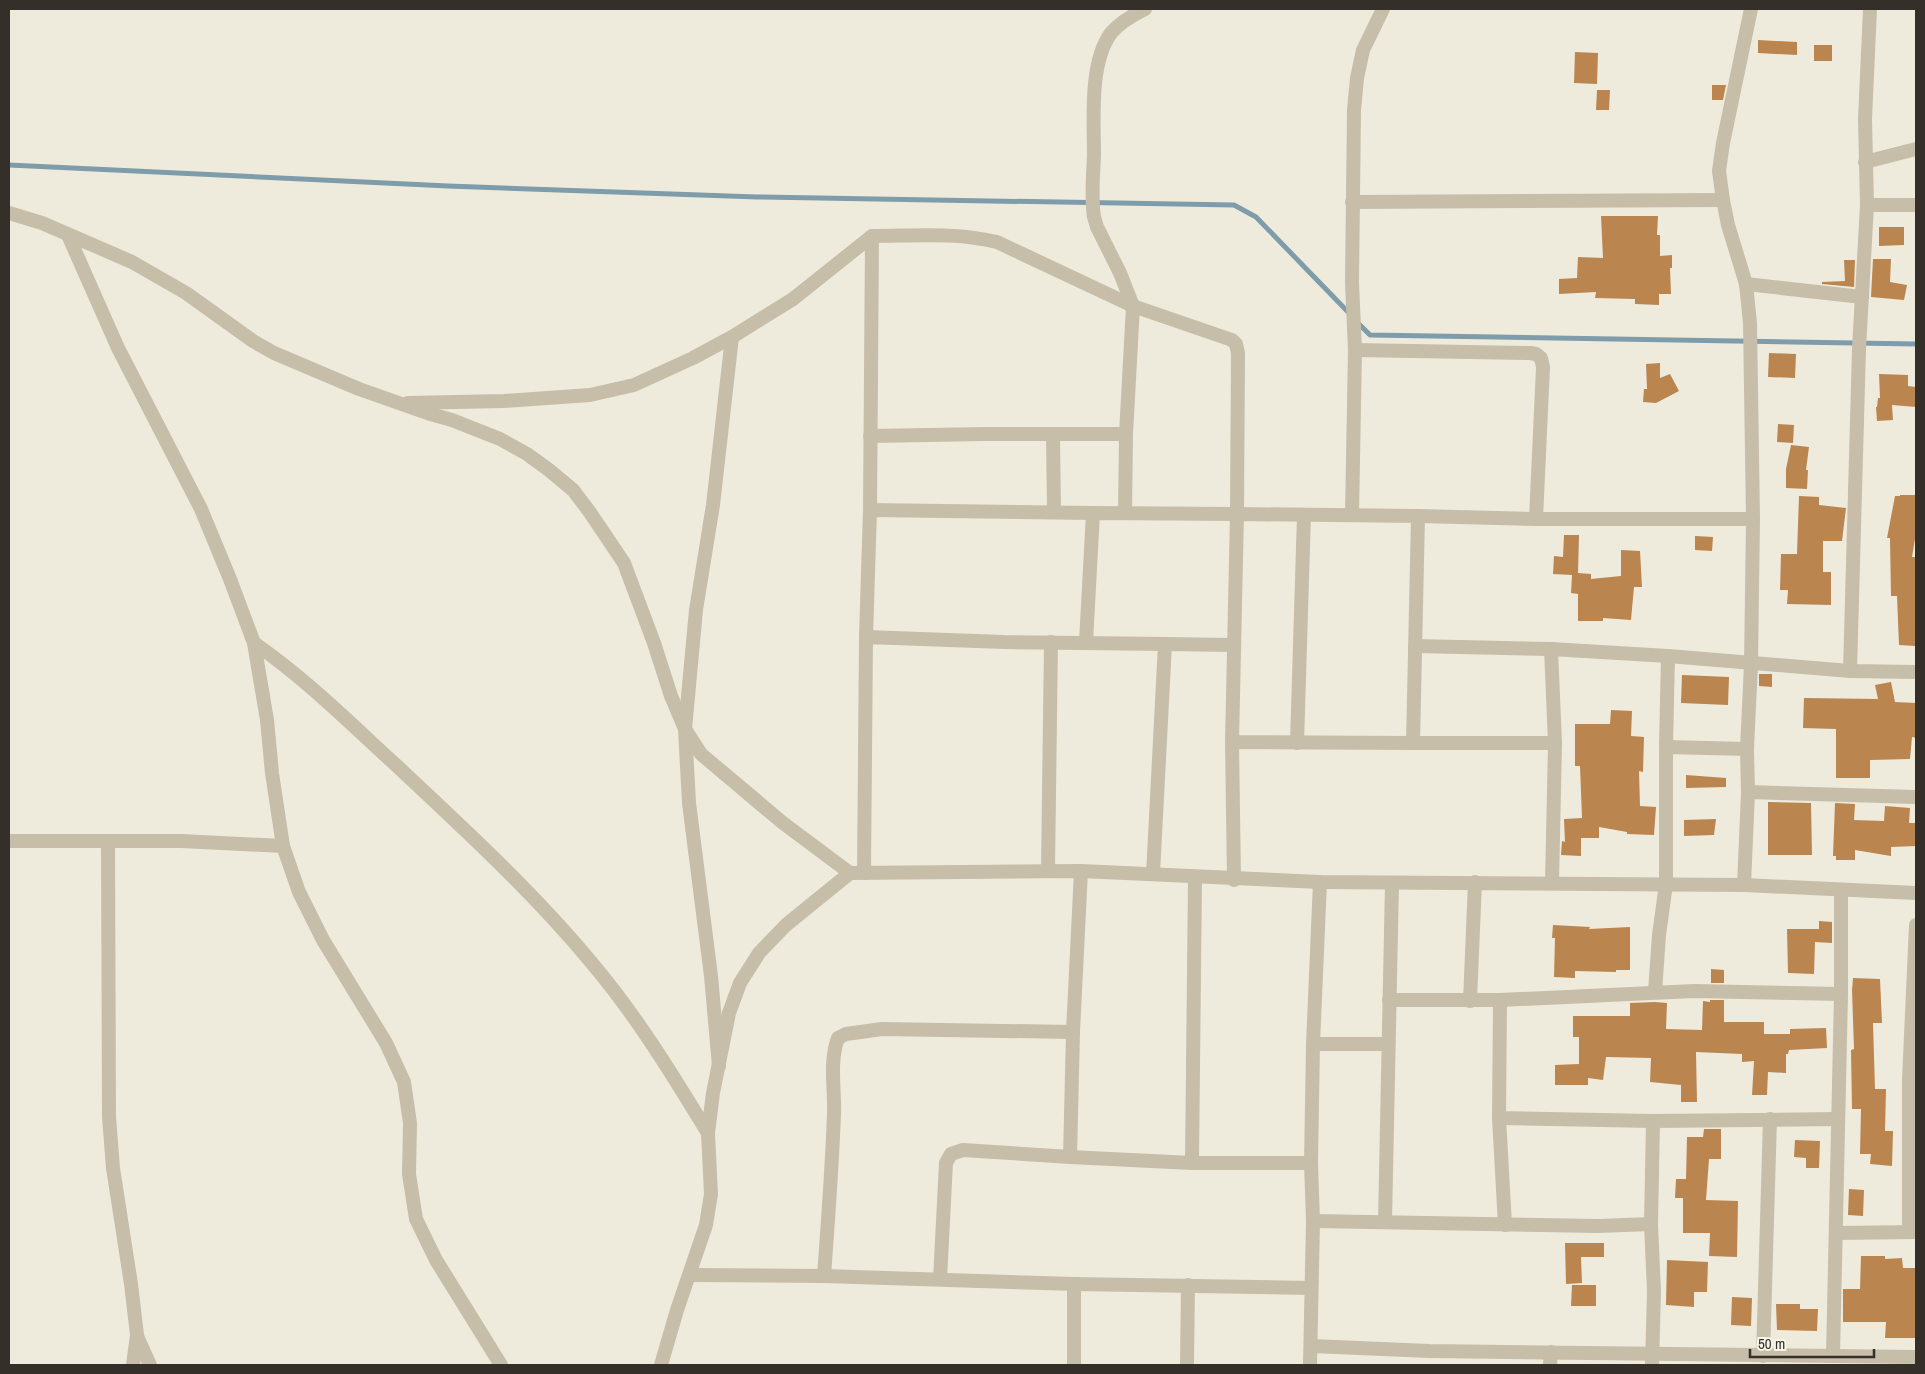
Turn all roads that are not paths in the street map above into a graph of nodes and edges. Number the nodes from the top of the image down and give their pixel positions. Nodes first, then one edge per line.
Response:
1 (1145, 9) edge
2 (1383, 9) edge
3 (1751, 9) edge
4 (1870, 9) edge
5 (1916, 149) edge
6 (1865, 162) junction
7 (1723, 200) junction
8 (1352, 202) junction
9 (1867, 205) junction
10 (1916, 205) edge
11 (9, 213) edge
12 (68, 234) junction
13 (872, 236) junction
14 (1746, 284) junction
15 (1862, 297) junction
16 (1134, 306) junction
17 (732, 337) junction
18 (1355, 350) junction
19 (398, 403) junction
20 (1053, 434) junction
21 (1126, 434) junction
22 (870, 436) junction
23 (870, 510) junction
24 (1054, 512) junction
25 (1093, 513) junction
26 (1125, 513) junction
27 (1237, 514) junction
28 (1304, 515) junction
29 (1352, 515) junction
30 (1418, 516) junction
31 (1536, 519) junction
32 (1753, 519) junction
33 (866, 637) junction
34 (1051, 642) junction
35 (1086, 642) junction
36 (254, 643) junction
37 (1165, 644) junction
38 (1234, 645) junction
39 (1415, 646) junction
40 (1551, 649) junction
41 (1668, 656) junction
42 (1751, 664) junction
43 (1850, 671) junction
44 (1916, 672) edge
45 (685, 730) junction
46 (1232, 742) junction
47 (1297, 743) junction
48 (1413, 743) junction
49 (1555, 743) junction
50 (1666, 747) junction
51 (1747, 749) junction
52 (1748, 792) junction
53 (1916, 797) edge
54 (9, 841) edge
55 (108, 841) junction
56 (283, 846) junction
57 (1081, 871) junction
58 (1048, 872) junction
59 (857, 873) junction
60 (1153, 874) junction
61 (1195, 877) junction
62 (1234, 880) junction
63 (1320, 882) junction
64 (1475, 882) junction
65 (1392, 883) junction
66 (1552, 883) junction
67 (1666, 884) junction
68 (1744, 885) junction
69 (1840, 890) junction
70 (1916, 893) edge
71 (1916, 925) edge
72 (1655, 992) junction
73 (1841, 994) junction
74 (1389, 1000) junction
75 (1500, 1000) junction
76 (1470, 1001) junction
77 (1073, 1032) junction
78 (1313, 1044) junction
79 (1388, 1044) junction
80 (718, 1066) junction
81 (1912, 1112) edge
82 (1499, 1118) junction
83 (1770, 1119) junction
84 (1838, 1119) junction
85 (1653, 1121) junction
86 (708, 1133) junction
87 (1070, 1158) junction
88 (1192, 1163) junction
89 (1311, 1163) junction
90 (1313, 1221) junction
91 (1385, 1222) junction
92 (1651, 1224) junction
93 (1505, 1225) junction
94 (1912, 1232) edge
95 (1836, 1233) junction
96 (690, 1275) junction
97 (824, 1276) junction
98 (940, 1279) junction
99 (1074, 1284) junction
100 (1188, 1285) junction
101 (1311, 1288) junction
102 (137, 1335) junction
103 (1311, 1346) junction
104 (1832, 1355) junction
105 (1763, 1356) junction
106 (1916, 1357) edge
107 (1550, 1359) edge
108 (1652, 1360) edge
109 (1803, 1360) edge
110 (133, 1365) edge
111 (150, 1365) edge
112 (501, 1365) edge
113 (661, 1365) edge
114 (1074, 1365) edge
115 (1187, 1365) edge
116 (1310, 1365) edge

1 - 16 street
2 - 8 street
3 - 7 street
4 - 6 street
5 - 6 street
6 - 9 street
7 - 8 street
7 - 14 street
8 - 18 street
9 - 10 street
9 - 15 street
11 - 12 street
12 - 19 street
12 - 36 street
13 - 16 street
13 - 17 street
13 - 22 street
14 - 15 street
14 - 32 street
15 - 43 street
16 - 21 street
16 - 27 street
17 - 19 street
17 - 45 street
18 - 29 street
18 - 31 street
19 - 45 street
20 - 21 street
20 - 22 street
20 - 24 street
21 - 26 street
22 - 23 street
23 - 24 street
23 - 33 street
24 - 25 street
25 - 26 street
25 - 35 street
26 - 27 street
27 - 28 street
27 - 38 street
28 - 29 street
28 - 47 street
29 - 30 street
30 - 31 street
30 - 39 street
31 - 32 street
32 - 42 street
33 - 34 street
33 - 59 street
34 - 35 street
34 - 58 street
35 - 37 street
36 - 56 street
36 - 86 street
37 - 38 street
37 - 60 street
38 - 46 street
39 - 40 street
39 - 48 street
40 - 41 street
40 - 49 street
41 - 42 street
41 - 50 street
42 - 43 street
42 - 51 street
43 - 44 street
45 - 59 street
45 - 80 street
46 - 47 street
46 - 62 street
47 - 48 street
48 - 49 street
49 - 66 street
50 - 51 street
50 - 67 street
51 - 52 street
52 - 53 street
52 - 68 street
54 - 55 street
55 - 56 street
55 - 102 street
56 - 112 street
57 - 58 street
57 - 60 street
57 - 77 street
58 - 59 street
59 - 80 street
60 - 61 street
61 - 62 street
61 - 88 street
62 - 63 street
63 - 65 street
63 - 78 street
64 - 65 street
64 - 66 street
64 - 76 street
65 - 74 street
66 - 67 street
67 - 68 street
67 - 72 street
68 - 69 street
69 - 70 street
69 - 73 street
71 - 81 street
72 - 73 street
72 - 75 street
73 - 84 street
74 - 76 street
74 - 79 street
75 - 76 street
75 - 82 street
77 - 87 street
77 - 97 street
78 - 79 street
78 - 89 street
79 - 91 street
80 - 86 street
81 - 94 street
82 - 85 street
82 - 93 street
83 - 84 street
83 - 85 street
83 - 105 street
84 - 95 street
85 - 92 street
86 - 96 street
87 - 88 street
87 - 98 street
88 - 89 street
89 - 90 street
90 - 91 street
90 - 101 street
91 - 93 street
92 - 93 street
92 - 108 street
94 - 95 street
95 - 104 street
96 - 97 street
96 - 113 street
97 - 98 street
98 - 99 street
99 - 100 street
99 - 114 street
100 - 101 street
100 - 115 street
101 - 103 street
102 - 110 street
102 - 111 street
103 - 107 street
103 - 116 street
104 - 106 street
104 - 109 street
105 - 108 street
105 - 109 street
107 - 108 street

